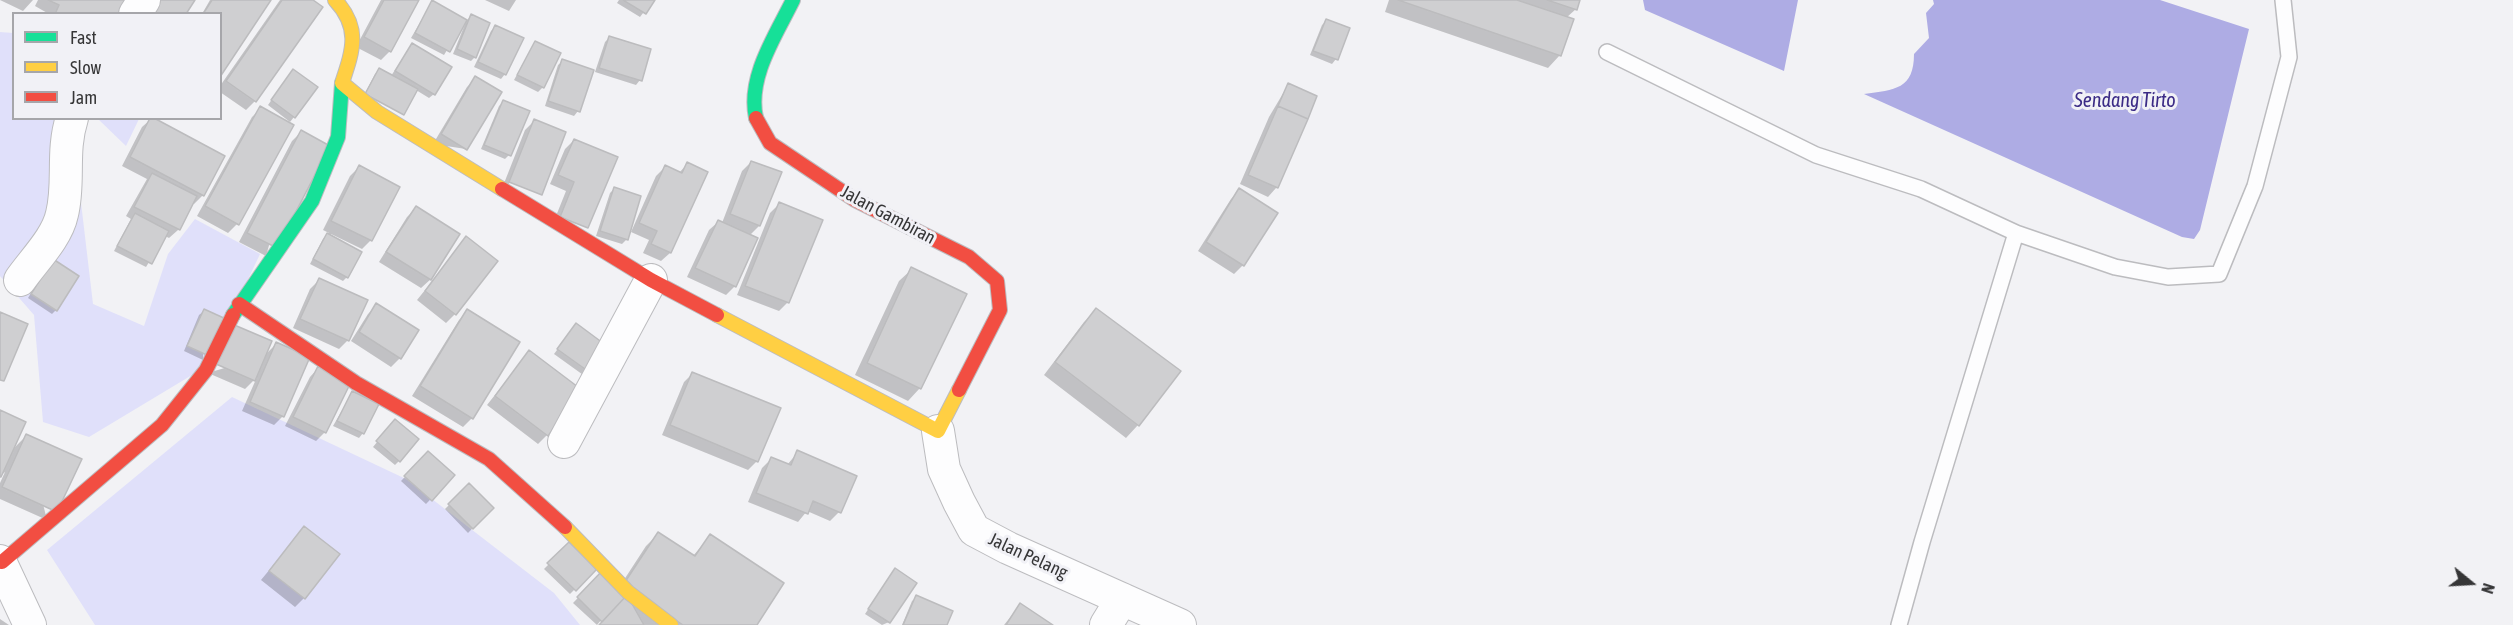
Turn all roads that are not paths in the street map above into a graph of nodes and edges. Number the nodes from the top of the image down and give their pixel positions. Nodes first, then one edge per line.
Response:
1 (335, 0) edge
2 (793, 0) edge
3 (2283, 0) edge
4 (1607, 52) dead end
5 (342, 83) junction
6 (71, 120) edge
7 (2016, 233) junction
8 (20, 280) dead end
9 (651, 280) junction
10 (240, 304) junction
11 (938, 431) junction
12 (564, 442) dead end
13 (1, 562) edge
14 (1122, 599) junction
15 (30, 625) edge
16 (671, 625) edge
17 (1106, 625) edge
18 (1180, 625) edge
19 (1899, 625) edge

1 - 5 street
2 - 11 street, Jalan Gambiran
3 - 7 lane
4 - 7 lane
5 - 9 street
5 - 10 street
6 - 8 street
7 - 19 lane
9 - 11 street
9 - 12 street
10 - 13 street
10 - 16 street
11 - 14 street, Jalan Pelang
13 - 15 street
14 - 17 street
14 - 18 street, Jalan Pelang

